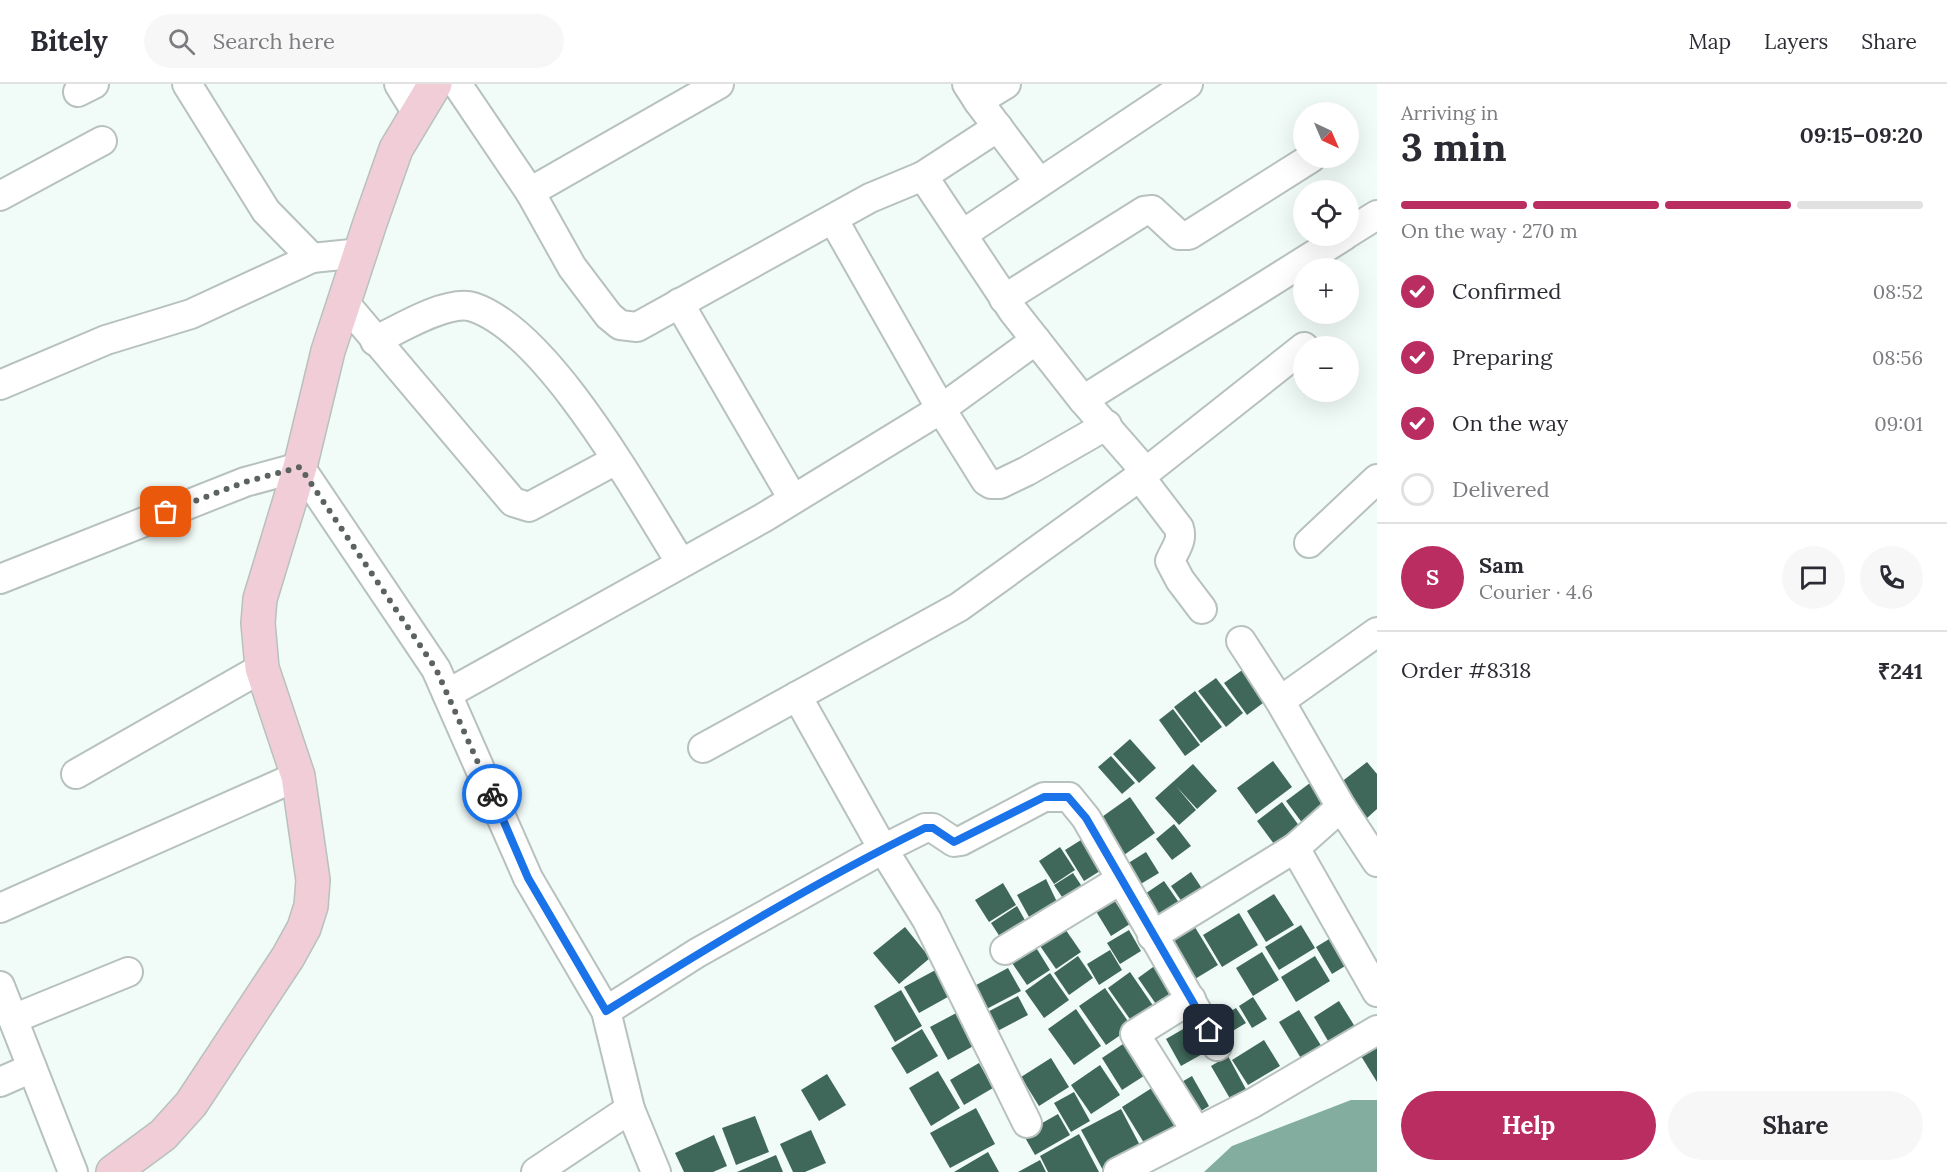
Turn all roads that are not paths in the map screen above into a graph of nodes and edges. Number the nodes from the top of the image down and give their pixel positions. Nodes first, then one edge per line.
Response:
1 (187, 84) edge
2 (399, 84) edge
3 (435, 84) edge
4 (457, 84) edge
5 (718, 84) edge
6 (1006, 84) edge
7 (1188, 84) edge
8 (973, 92) edge
9 (417, 113) junction
10 (998, 127) junction
11 (102, 141) dead end
12 (1295, 168) edge
13 (923, 176) junction
14 (1039, 182) junction
15 (530, 192) junction
16 (0, 196) edge
17 (1377, 215) edge
18 (833, 219) junction
19 (1359, 226) edge
20 (963, 234) junction
21 (1328, 246) edge
22 (361, 253) junction
23 (312, 258) junction
24 (1004, 299) junction
25 (344, 302) junction
26 (679, 303) junction
27 (1036, 340) junction
28 (375, 341) junction
29 (1293, 355) edge
30 (0, 385) edge
31 (1083, 400) junction
32 (942, 409) junction
33 (1107, 425) junction
34 (616, 460) junction
35 (300, 467) junction
36 (1143, 475) junction
37 (1377, 479) edge
38 (793, 499) junction
39 (1310, 543) dead end
40 (681, 563) junction
41 (0, 579) edge
42 (1202, 609) dead end
43 (1377, 632) edge
44 (1240, 641) dead end
45 (262, 668) junction
46 (447, 694) junction
47 (797, 696) junction
48 (1280, 700) junction
49 (703, 748) dead end
50 (76, 774) dead end
51 (298, 776) junction
52 (1341, 807) junction
53 (1294, 848) junction
54 (883, 849) junction
55 (1377, 862) edge
56 (1120, 880) junction
57 (0, 908) edge
58 (1152, 936) junction
59 (1005, 950) dead end
60 (128, 972) dead end
61 (1377, 992) edge
62 (1191, 999) junction
63 (5, 1005) edge
64 (606, 1011) junction
65 (1377, 1030) edge
66 (1217, 1046) dead end
67 (32, 1068) junction
68 (0, 1082) edge
69 (630, 1109) junction
70 (1027, 1123) dead end
71 (1196, 1131) junction
72 (73, 1172) edge
73 (113, 1172) edge
74 (536, 1172) edge
75 (656, 1172) edge
76 (1118, 1172) edge

1 - 23 street
2 - 9 street
3 - 9 street
4 - 15 street
5 - 15 street
6 - 8 street
7 - 14 street
8 - 10 street
9 - 22 street
10 - 13 street
10 - 14 street
11 - 16 street
12 - 24 street
13 - 18 street
13 - 20 street
14 - 20 street
15 - 26 street
17 - 19 street
18 - 26 street
18 - 32 street
20 - 24 street
21 - 31 street
22 - 23 street
22 - 25 street
23 - 30 street
24 - 27 street
25 - 28 street
25 - 35 street
26 - 38 street
27 - 31 street
27 - 32 street
28 - 34 street
28 - 34 street
29 - 36 street
31 - 33 street
32 - 33 street
32 - 38 street
33 - 36 street
34 - 40 street
35 - 41 street
35 - 45 street
35 - 46 street
36 - 42 street
36 - 47 street
37 - 39 street
38 - 40 street
40 - 46 street
43 - 48 street
44 - 48 street
45 - 50 street
45 - 51 street
46 - 64 street
47 - 49 street
47 - 54 street
48 - 52 street
51 - 57 street
51 - 73 street
52 - 53 street
52 - 55 street
53 - 58 street
53 - 61 street
54 - 56 street
54 - 64 street
54 - 70 street
56 - 58 street
56 - 59 street
58 - 62 street
60 - 63 street
62 - 66 street
62 - 71 street
63 - 67 street
64 - 69 street
65 - 71 street
67 - 68 street
67 - 72 street
69 - 74 street
69 - 75 street
71 - 76 street

